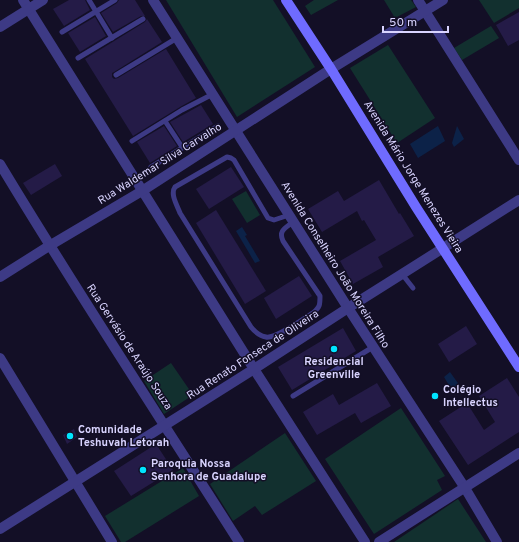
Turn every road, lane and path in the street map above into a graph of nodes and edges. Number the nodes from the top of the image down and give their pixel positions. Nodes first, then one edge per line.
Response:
1 (23, 0) edge
2 (43, 0) edge
3 (89, 0) edge
4 (115, 0) edge
5 (153, 0) edge
6 (286, 0) edge
7 (418, 0) edge
8 (443, 0) edge
9 (29, 9) junction
10 (96, 11) junction
11 (425, 12) junction
12 (143, 19) dead end
13 (0, 27) edge
14 (62, 32) dead end
15 (112, 38) junction
16 (177, 38) junction
17 (78, 58) dead end
18 (331, 69) junction
19 (116, 75) dead end
20 (213, 94) junction
21 (165, 120) junction
22 (218, 126) dead end
23 (236, 131) junction
24 (132, 141) dead end
25 (182, 148) junction
26 (519, 160) edge
27 (0, 164) edge
28 (151, 167) dead end
29 (142, 191) junction
30 (519, 200) edge
31 (291, 218) junction
32 (49, 246) junction
33 (443, 248) junction
34 (402, 274) junction
35 (0, 277) edge
36 (412, 288) dead end
37 (348, 308) junction
38 (373, 347) junction
39 (0, 358) edge
40 (519, 367) edge
41 (254, 369) junction
42 (293, 396) dead end
43 (165, 425) junction
44 (519, 453) edge
45 (75, 481) junction
46 (465, 488) junction
47 (0, 529) edge
48 (112, 542) edge
49 (239, 542) edge
50 (365, 542) edge
51 (379, 542) edge
52 (498, 542) edge

1 - 9 street
2 - 9 street
3 - 10 lane
4 - 10 lane
5 - 16 street, Avenida Conselheiro João Moreira Filho
6 - 18 street, Avenida Mário Jorge Menezes Vieira
7 - 11 street
8 - 11 street, Rua Waldemar Silva Carvalho
9 - 13 street
9 - 29 street
10 - 14 lane
10 - 15 lane
11 - 18 street, Rua Waldemar Silva Carvalho
11 - 26 street
12 - 15 lane
15 - 17 lane
16 - 19 lane
16 - 20 street, Avenida Conselheiro João Moreira Filho
18 - 23 street, Rua Waldemar Silva Carvalho
18 - 33 street, Avenida Mário Jorge Menezes Vieira
20 - 21 lane
20 - 23 street, Avenida Conselheiro João Moreira Filho
21 - 24 lane
21 - 25 lane
22 - 25 lane
23 - 29 street, Rua Waldemar Silva Carvalho
23 - 31 street, Avenida Conselheiro João Moreira Filho
25 - 28 lane
27 - 32 street, Rua Gervásio de Araújo Souza
29 - 32 street, Rua Waldemar Silva Carvalho
29 - 41 street
30 - 33 street, Rua Renato Fonseca de Oliveira
31 - 31 lane
31 - 37 street, Avenida Conselheiro João Moreira Filho
32 - 35 street, Rua Waldemar Silva Carvalho
32 - 43 street, Rua Gervásio de Araújo Souza
33 - 34 street, Rua Renato Fonseca de Oliveira
33 - 40 street, Avenida Mário Jorge Menezes Vieira
34 - 36 lane
34 - 37 street, Rua Renato Fonseca de Oliveira
37 - 38 street, Avenida Conselheiro João Moreira Filho
37 - 41 street, Rua Renato Fonseca de Oliveira
38 - 42 lane
38 - 46 street, Avenida Conselheiro João Moreira Filho
39 - 45 street
41 - 43 street, Rua Renato Fonseca de Oliveira
41 - 50 street
43 - 45 street, Rua Renato Fonseca de Oliveira
43 - 49 street, Rua Gervásio de Araújo Souza
44 - 46 street
45 - 47 street, Rua Renato Fonseca de Oliveira
45 - 48 street
46 - 51 street
46 - 52 street, Avenida Conselheiro João Moreira Filho

